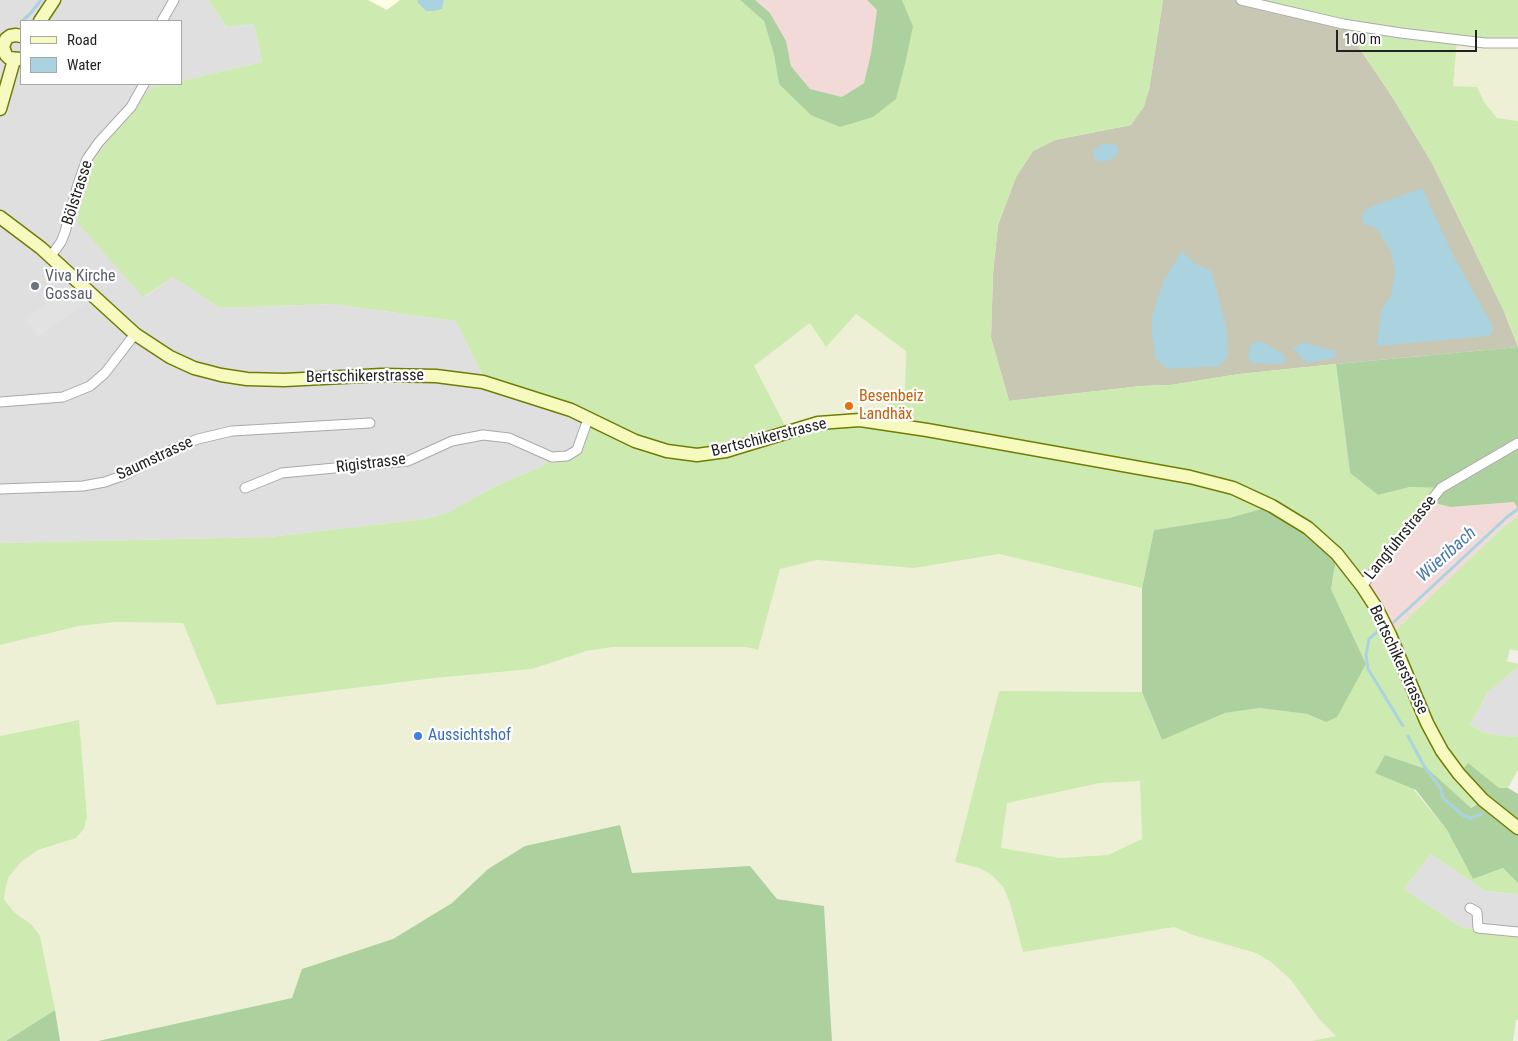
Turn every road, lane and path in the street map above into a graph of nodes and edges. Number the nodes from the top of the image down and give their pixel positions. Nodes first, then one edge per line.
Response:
1 (54, 0) edge
2 (174, 0) edge
3 (1241, 0) edge
4 (41, 20) edge
5 (163, 20) edge
6 (3, 36) edge
7 (20, 36) edge
8 (1518, 43) edge
9 (17, 59) edge
10 (143, 85) edge
11 (0, 109) edge
12 (0, 217) edge
13 (51, 256) junction
14 (135, 334) junction
15 (0, 402) edge
16 (588, 419) junction
17 (370, 423) dead end
18 (1518, 443) edge
19 (245, 488) dead end
20 (0, 489) edge
21 (1362, 586) junction
22 (1518, 828) edge
23 (1470, 908) dead end
24 (1518, 932) edge

1 - 4 street
2 - 5 street
3 - 8 street
6 - 7 street
6 - 9 street
9 - 11 street
10 - 13 street, Bölstrasse
12 - 13 street, Bertschikerstrasse
13 - 14 street, Bertschikerstrasse
14 - 15 street
14 - 16 street, Bertschikerstrasse
16 - 19 street, Rigistrasse
16 - 21 street, Bertschikerstrasse
17 - 20 street, Saumstrasse
18 - 21 street, Langfuhrstrasse
21 - 22 street, Bertschikerstrasse
23 - 24 street

